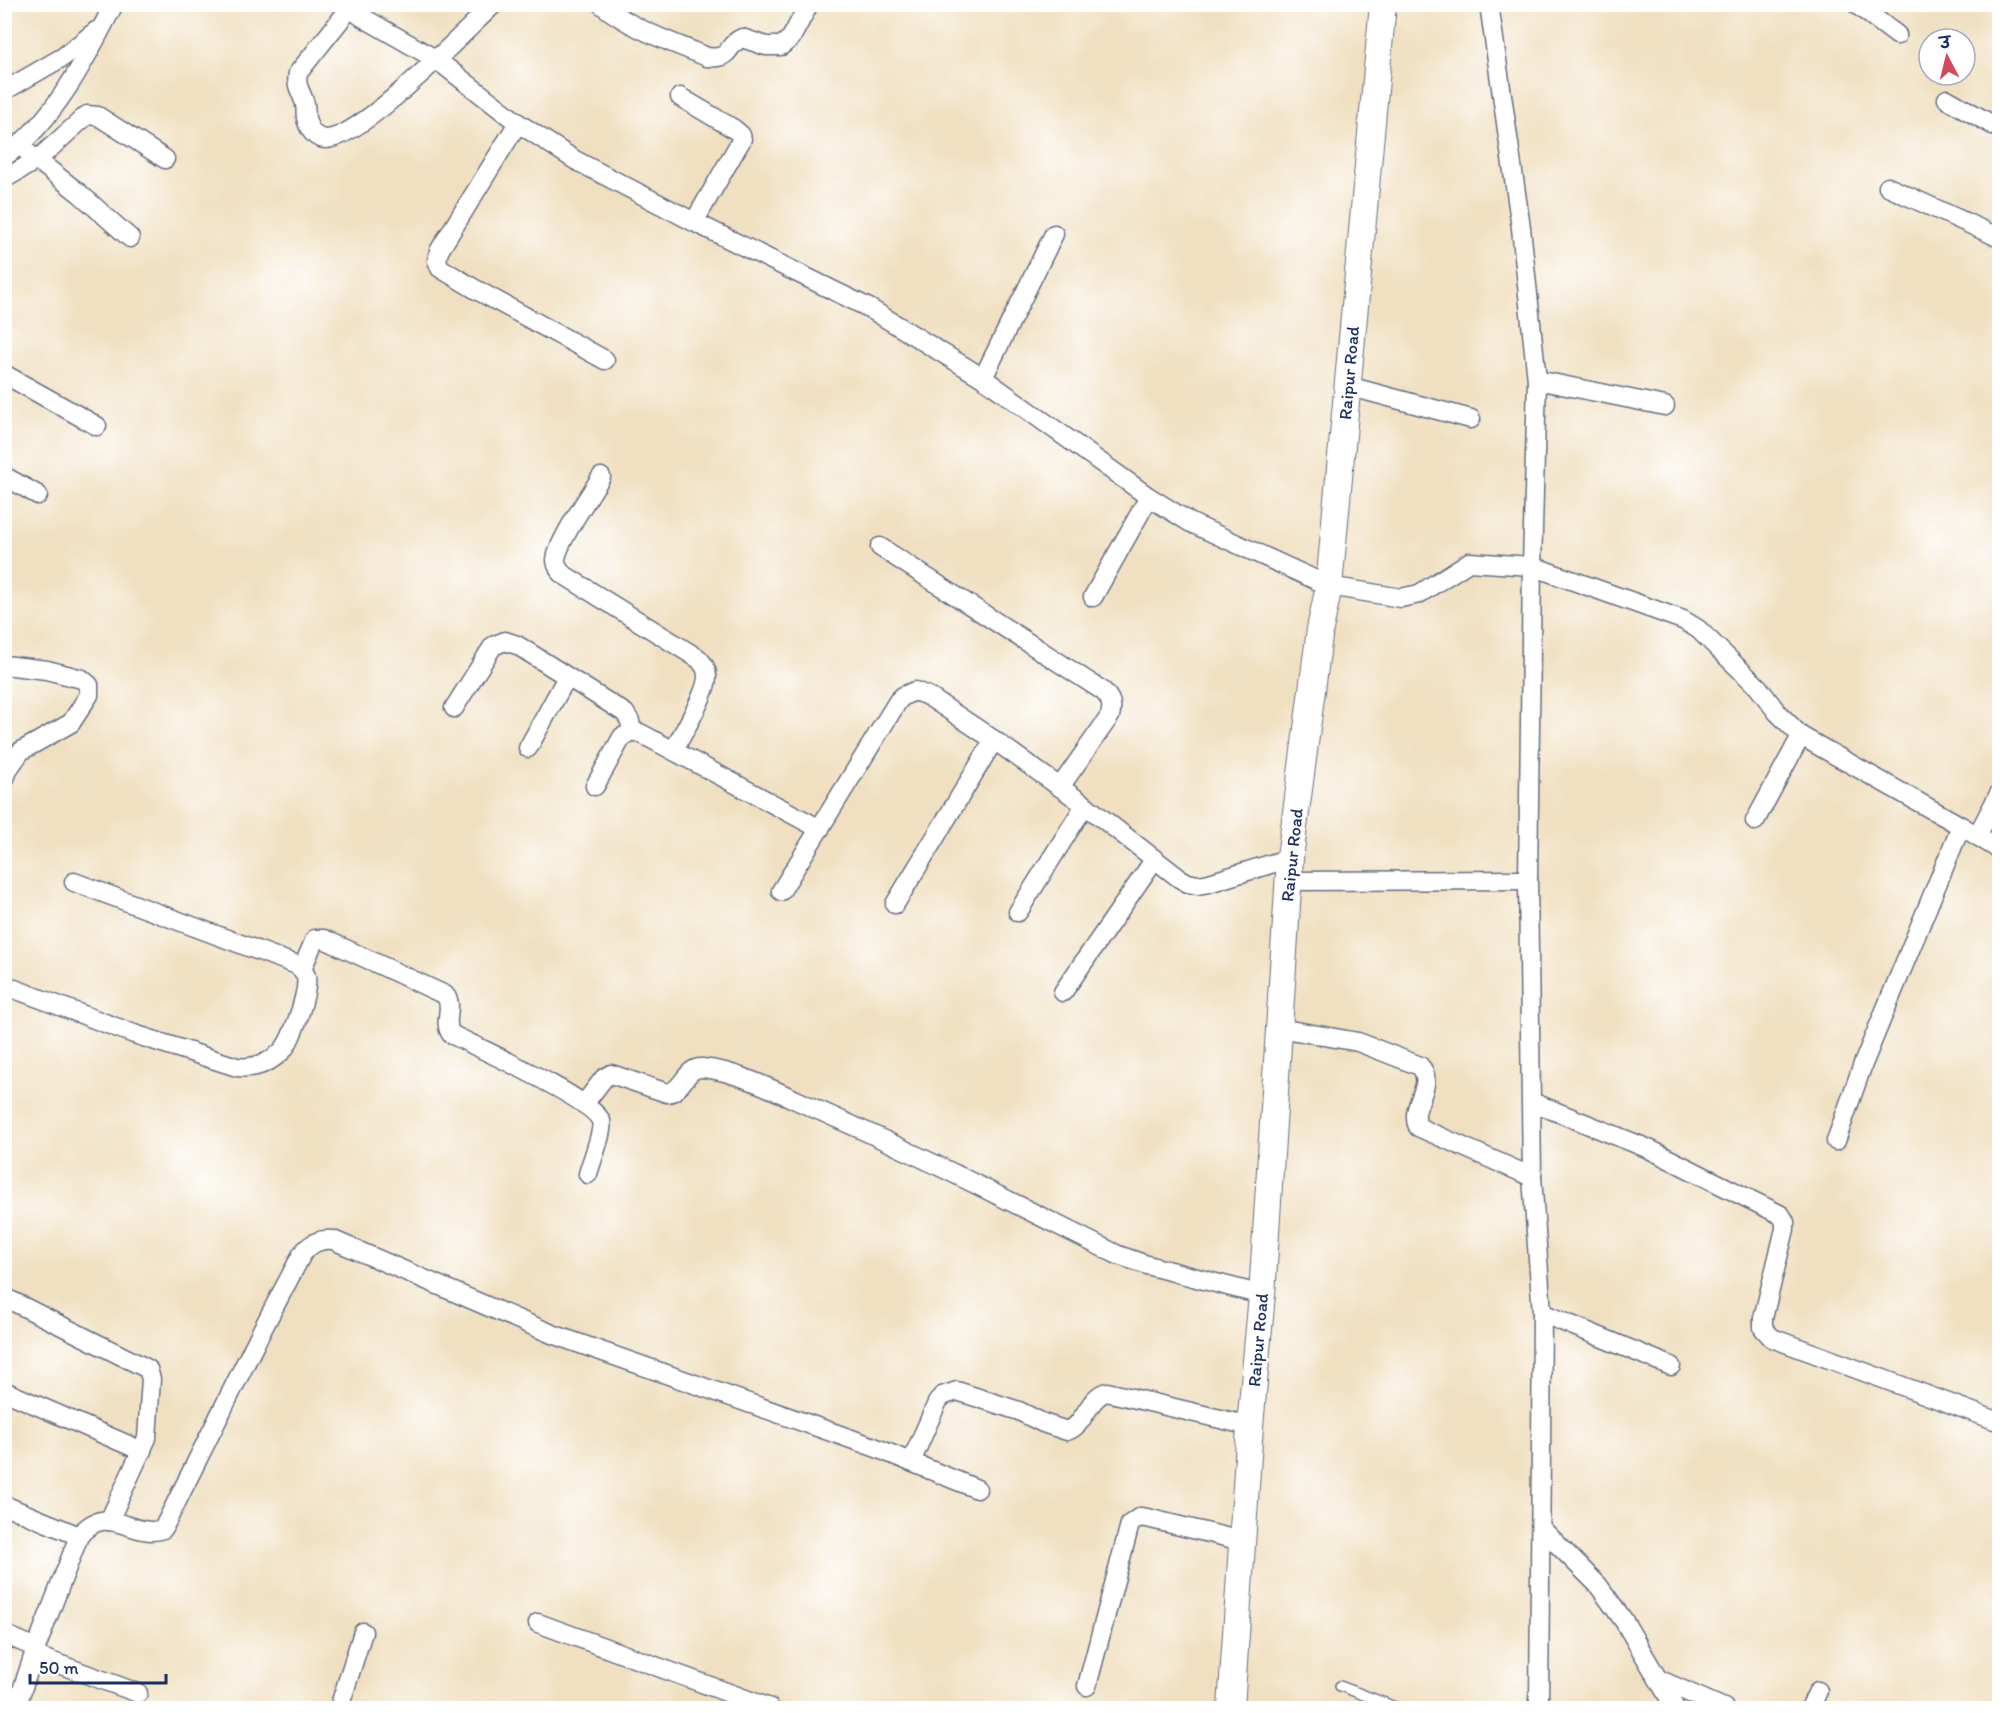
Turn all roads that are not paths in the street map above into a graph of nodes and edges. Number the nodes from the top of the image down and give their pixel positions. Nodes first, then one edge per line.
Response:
1 (114, 4) edge
2 (494, 4) edge
3 (601, 4) edge
4 (809, 4) edge
5 (1383, 4) edge
6 (1489, 4) edge
7 (1856, 4) edge
8 (348, 6) edge
9 (103, 25) junction
10 (1897, 35) dead end
11 (437, 60) junction
12 (4, 91) edge
13 (680, 97) dead end
14 (1947, 99) dead end
15 (518, 123) junction
16 (2000, 129) edge
17 (12, 151) edge
18 (165, 159) dead end
19 (37, 160) junction
20 (4, 179) edge
21 (1888, 187) dead end
22 (694, 222) junction
23 (1054, 234) dead end
24 (2000, 237) edge
25 (130, 238) dead end
26 (606, 360) dead end
27 (4, 374) edge
28 (983, 378) junction
29 (1537, 380) junction
30 (1348, 386) junction
31 (1665, 406) dead end
32 (1472, 419) dead end
33 (97, 426) dead end
34 (4, 476) edge
35 (601, 477) dead end
36 (39, 495) dead end
37 (1149, 497) junction
38 (880, 547) dead end
39 (1532, 566) junction
40 (1329, 586) junction
41 (1093, 597) dead end
42 (4, 665) edge
43 (567, 677) junction
44 (454, 708) dead end
45 (632, 733) junction
46 (1801, 736) junction
47 (994, 740) junction
48 (528, 748) dead end
49 (674, 750) junction
50 (4, 781) edge
51 (595, 786) dead end
52 (1060, 787) junction
53 (2000, 792) edge
54 (1085, 805) junction
55 (1755, 821) dead end
56 (1961, 826) junction
57 (820, 829) junction
58 (1977, 836) junction
59 (2000, 850) edge
60 (1154, 860) junction
61 (1289, 870) junction
62 (1528, 880) junction
63 (74, 882) dead end
64 (781, 891) dead end
65 (895, 904) dead end
66 (1018, 912) dead end
67 (302, 969) junction
68 (4, 985) edge
69 (1063, 992) dead end
70 (1279, 1028) junction
71 (1532, 1102) junction
72 (584, 1104) junction
73 (1836, 1141) dead end
74 (588, 1174) dead end
75 (1532, 1177) junction
76 (1262, 1294) junction
77 (4, 1297) edge
78 (1542, 1313) junction
79 (1671, 1366) dead end
80 (4, 1391) edge
81 (2000, 1422) edge
82 (1250, 1426) junction
83 (142, 1451) junction
84 (911, 1462) junction
85 (977, 1489) dead end
86 (4, 1505) edge
87 (109, 1521) junction
88 (1542, 1529) junction
89 (79, 1536) junction
90 (1242, 1541) junction
91 (538, 1623) dead end
92 (363, 1632) dead end
93 (4, 1634) edge
94 (35, 1652) junction
95 (1658, 1679) junction
96 (1087, 1686) dead end
97 (1340, 1686) dead end
98 (1818, 1691) dead end
99 (138, 1693) dead end
100 (16, 1708) edge
101 (339, 1708) edge
102 (770, 1708) edge
103 (1231, 1708) edge
104 (1398, 1708) edge
105 (1539, 1708) edge
106 (1675, 1708) edge
107 (1724, 1708) edge
108 (1810, 1708) edge

1 - 9 street
2 - 11 street
3 - 4 street
5 - 30 main road, Raipur Road
6 - 29 street
7 - 10 street
8 - 11 street
8 - 11 street
9 - 12 street
9 - 17 street
11 - 15 street
13 - 22 street
14 - 16 street
15 - 22 street
15 - 26 street
17 - 19 street
18 - 19 street
19 - 20 street
19 - 25 street
21 - 24 street
22 - 28 street
23 - 28 street
27 - 33 street
28 - 37 street
29 - 31 street
29 - 39 street
30 - 32 street
30 - 40 main road, Raipur Road
34 - 36 street
35 - 49 street
37 - 40 street
37 - 41 street
38 - 52 street
39 - 40 street
39 - 46 street
39 - 62 street
40 - 61 main road, Raipur Road
42 - 50 street
43 - 44 street
43 - 45 street
43 - 48 street
45 - 49 street
45 - 51 street
46 - 55 street
46 - 56 street
47 - 52 street
47 - 57 street
47 - 65 street
49 - 57 street
52 - 54 street
53 - 58 street
54 - 60 street
54 - 66 street
56 - 58 street
56 - 73 street
57 - 64 street
58 - 59 street
60 - 61 street
60 - 69 street
61 - 62 street
61 - 70 main road, Raipur Road
62 - 71 street
63 - 67 street
67 - 68 street
67 - 72 street
70 - 75 street
70 - 76 main road, Raipur Road
71 - 75 street
71 - 81 street
72 - 74 street
72 - 76 street
75 - 78 street
76 - 82 main road, Raipur Road
77 - 83 street
78 - 79 street
78 - 88 street
80 - 83 street
82 - 84 street
82 - 90 main road, Raipur Road
83 - 87 street
84 - 85 street
84 - 87 street
86 - 89 street
87 - 89 street
88 - 95 street
88 - 105 street
89 - 94 street
90 - 96 street
90 - 103 main road, Raipur Road
91 - 102 street
92 - 101 street
93 - 94 street
94 - 99 street
94 - 100 street
95 - 106 street
95 - 107 street
97 - 104 lane
98 - 108 street

